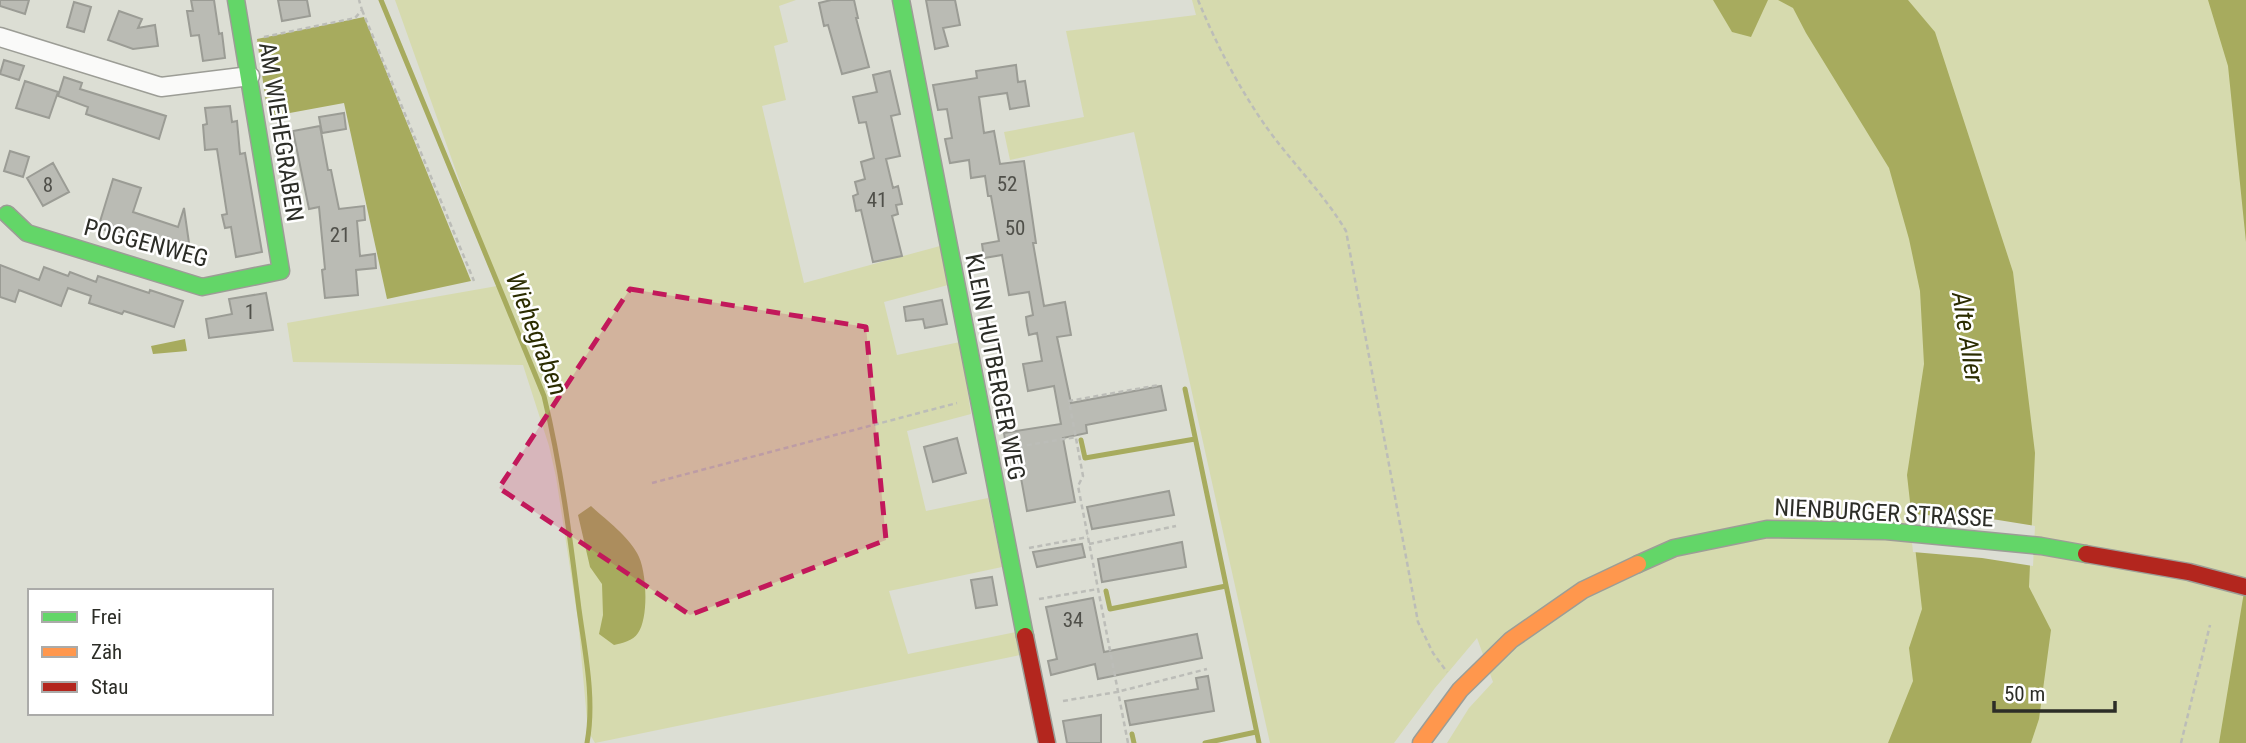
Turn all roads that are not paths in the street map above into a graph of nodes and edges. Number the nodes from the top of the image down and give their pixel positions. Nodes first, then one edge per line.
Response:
1 (236, 0) edge
2 (901, 0) edge
3 (0, 37) edge
4 (250, 76) junction
5 (7, 214) dead end
6 (281, 271) joint
7 (2246, 587) edge
8 (1047, 743) edge
9 (1421, 743) edge

1 - 4 street, AM WIEHEGRABEN
2 - 8 street, KLEIN HUTBERGER WEG
3 - 4 street
4 - 6 street, AM WIEHEGRABEN
5 - 6 street, POGGENWEG
7 - 9 street, NIENBURGER STRASSE

